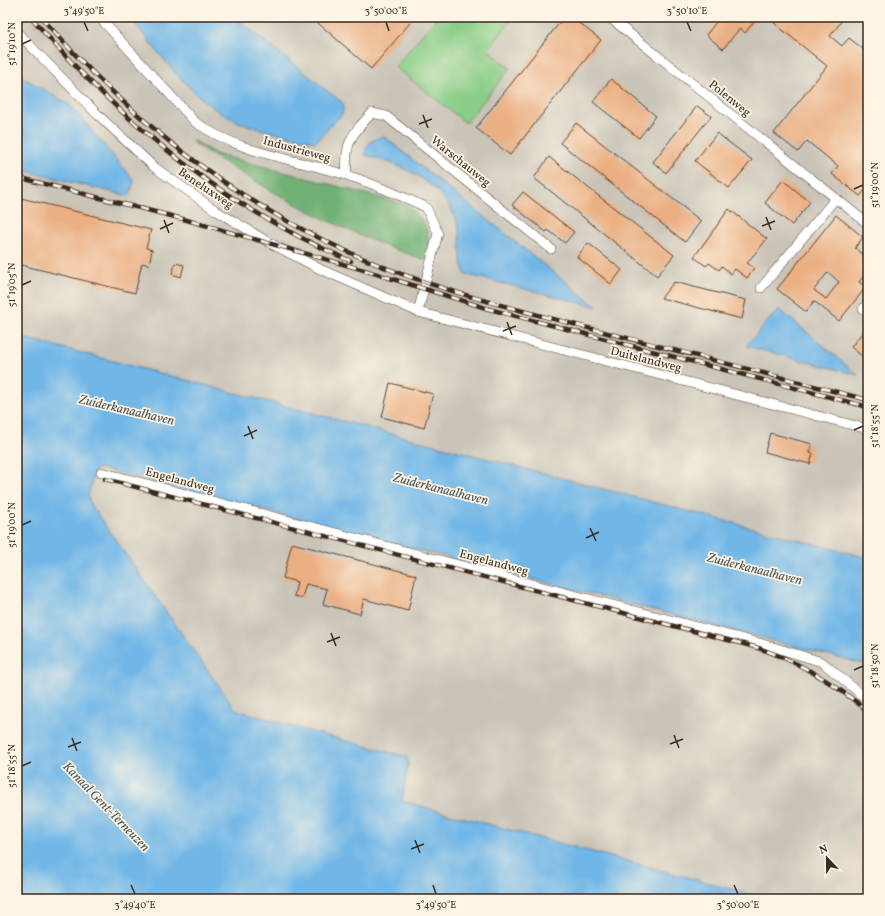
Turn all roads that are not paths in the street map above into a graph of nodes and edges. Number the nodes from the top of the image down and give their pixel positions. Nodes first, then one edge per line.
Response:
1 (99, 17) edge
2 (610, 17) edge
3 (17, 32) edge
4 (347, 175) junction
5 (836, 198) junction
6 (868, 224) edge
7 (551, 249) dead end
8 (761, 288) dead end
9 (418, 312) junction
10 (868, 429) edge
11 (102, 472) dead end
12 (868, 700) edge

1 - 4 street, Industrieweg
2 - 5 street, Polenweg
3 - 9 street, Beneluxweg
4 - 7 street, Warschauweg
4 - 9 street, Industrieweg
5 - 6 street, Polenweg
5 - 8 street
9 - 10 street, Duitslandweg
11 - 12 street, Engelandweg

